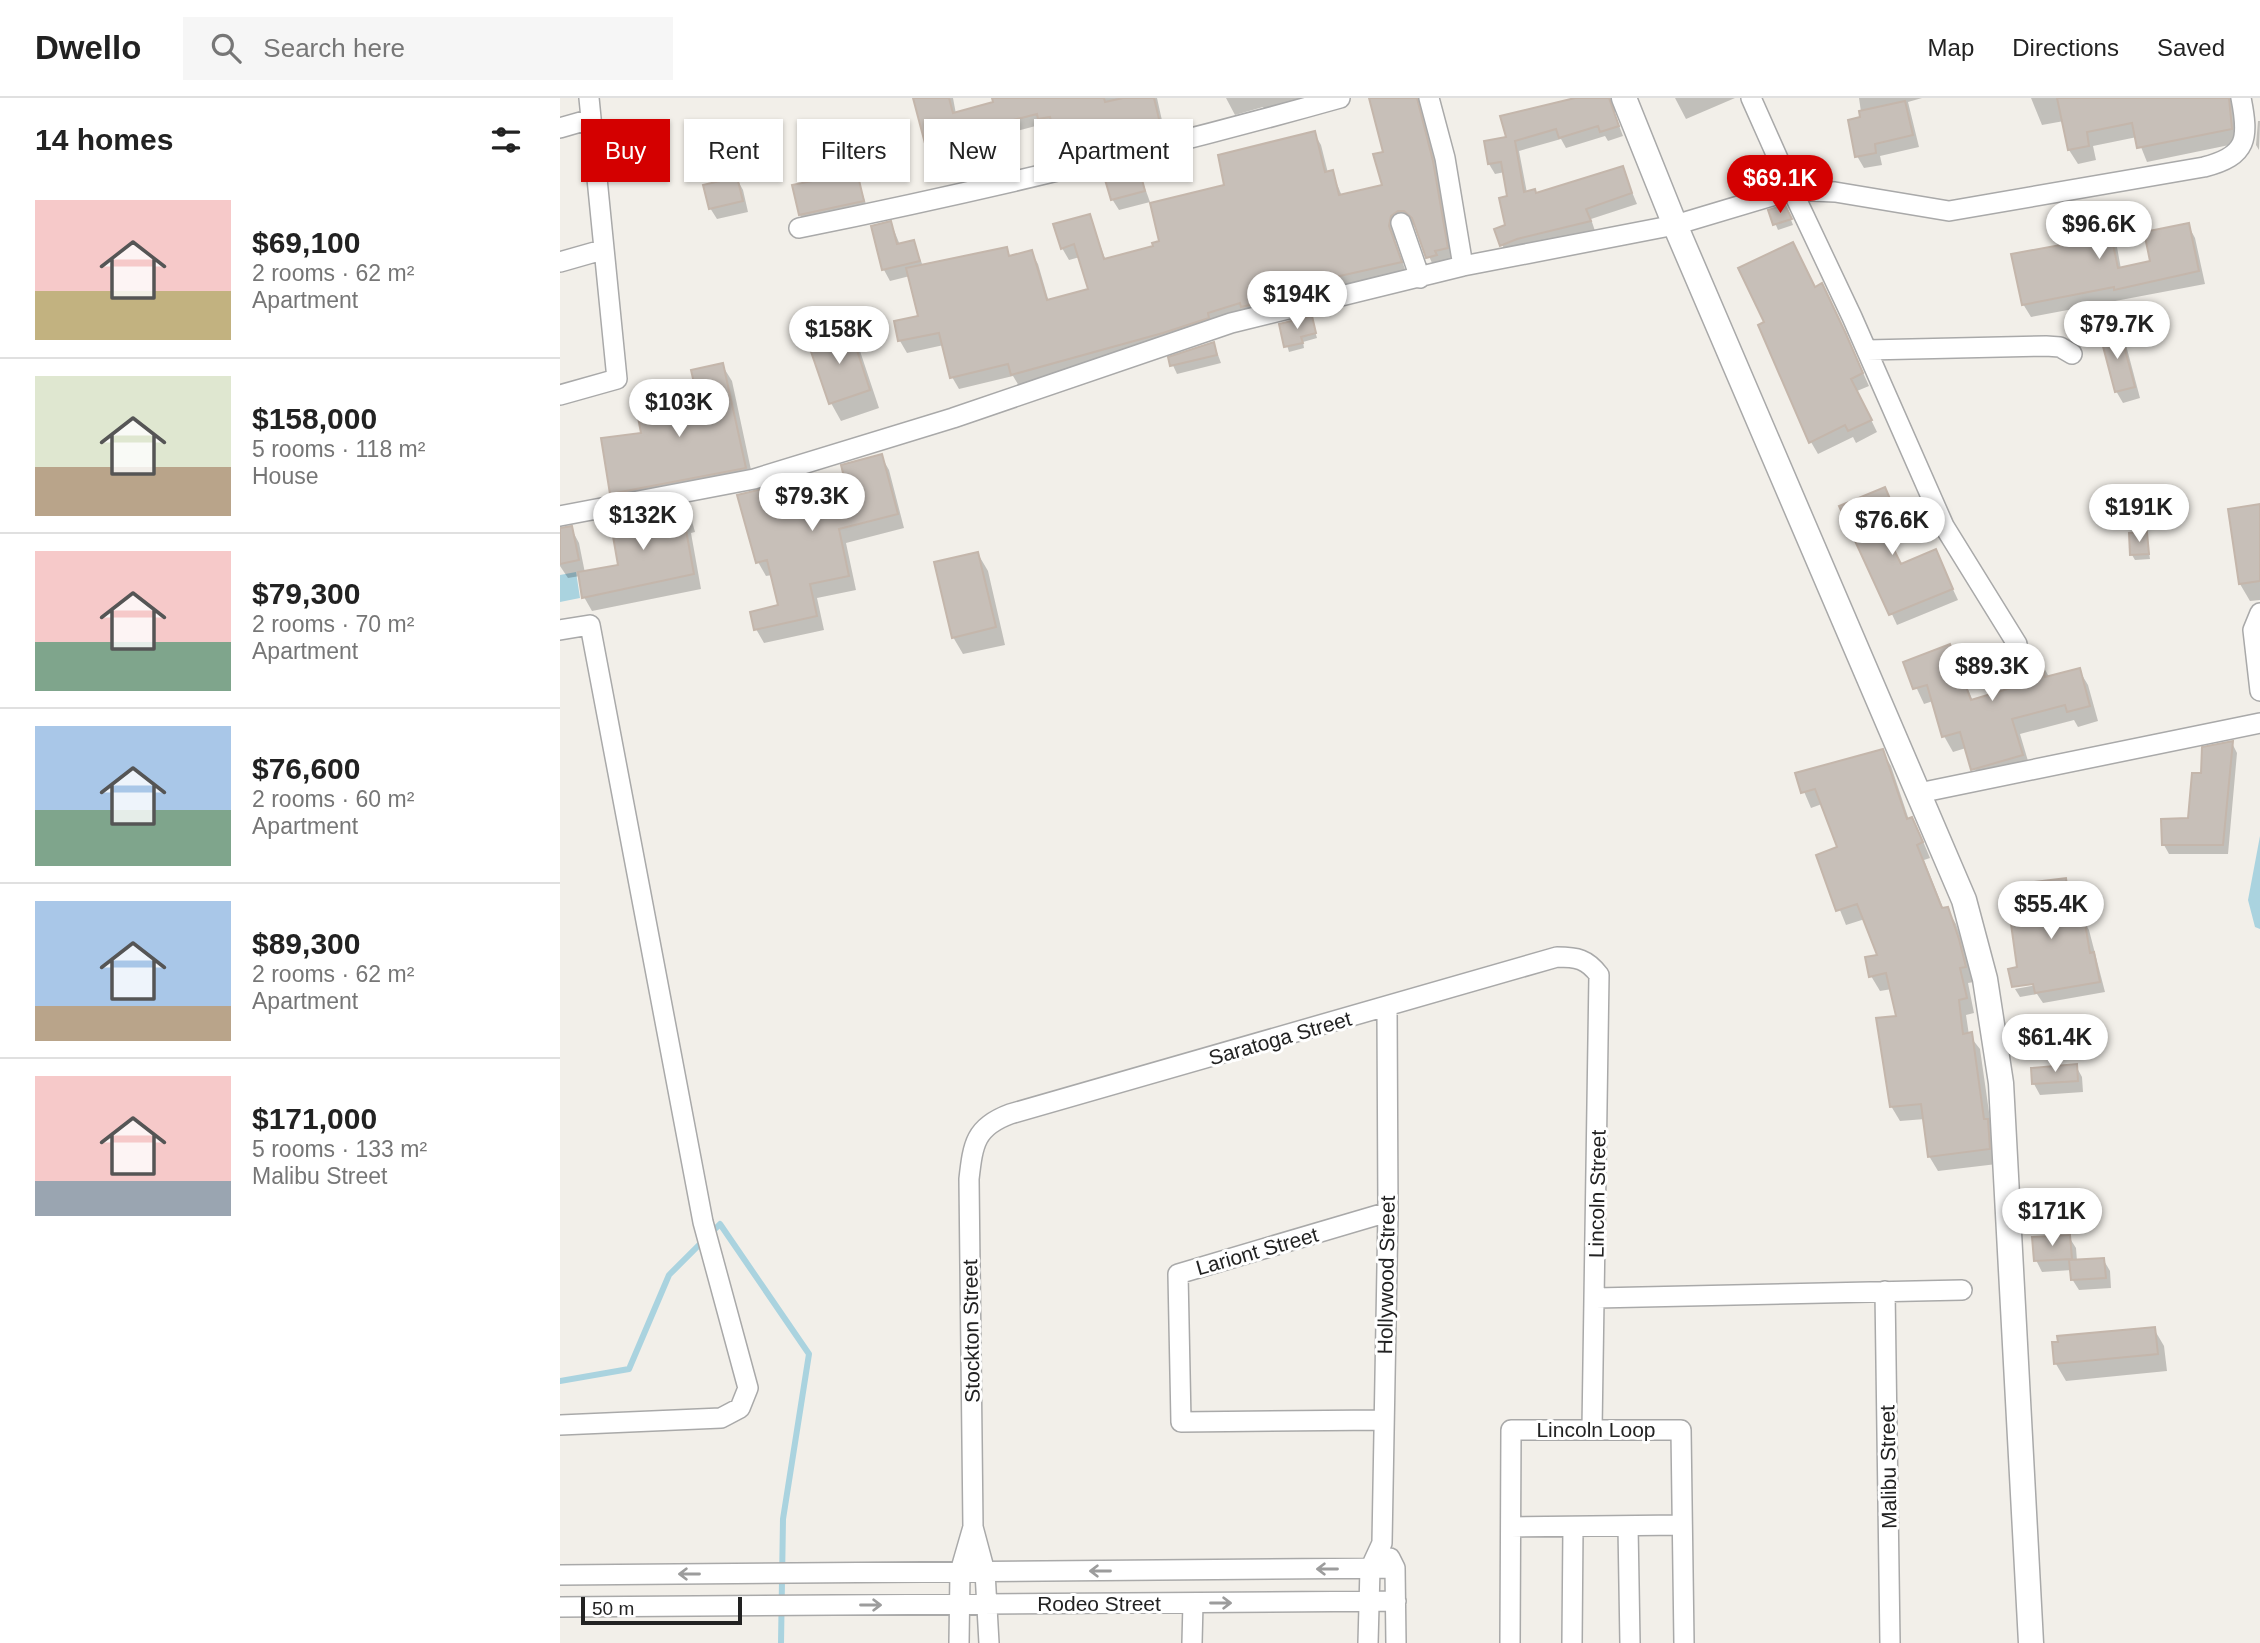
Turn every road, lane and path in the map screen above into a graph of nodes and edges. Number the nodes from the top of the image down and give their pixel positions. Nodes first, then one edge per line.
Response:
1 (589, 98) edge
2 (1340, 98) edge
3 (1429, 98) edge
4 (1624, 98) edge
5 (1751, 98) edge
6 (2241, 98) edge
7 (591, 119) edge
8 (581, 122) edge
9 (560, 128) edge
10 (596, 182) edge
11 (1792, 190) junction
12 (1401, 223) dead end
13 (1675, 225) junction
14 (799, 228) dead end
15 (602, 250) junction
16 (560, 262) edge
17 (1463, 266) junction
18 (1420, 278) junction
19 (1867, 350) junction
20 (2072, 354) dead end
21 (560, 395) edge
22 (560, 516) edge
23 (2260, 613) edge
24 (560, 630) edge
25 (2017, 644) dead end
26 (2260, 691) edge
27 (2260, 723) edge
28 (1919, 793) junction
29 (1589, 962) joint
30 (1387, 1008) junction
31 (978, 1137) joint
32 (1388, 1212) junction
33 (1962, 1290) dead end
34 (1885, 1291) junction
35 (1596, 1298) junction
36 (1382, 1419) junction
37 (560, 1425) edge
38 (1592, 1429) junction
39 (1682, 1525) junction
40 (1628, 1526) junction
41 (973, 1527) junction
42 (1511, 1527) junction
43 (1573, 1527) junction
44 (1382, 1543) junction
45 (1395, 1568) junction
46 (1370, 1569) junction
47 (960, 1572) junction
48 (985, 1572) junction
49 (560, 1575) edge
50 (1367, 1601) junction
51 (1396, 1601) junction
52 (1193, 1603) junction
53 (958, 1604) junction
54 (988, 1604) junction
55 (560, 1607) edge
56 (959, 1643) edge
57 (989, 1643) edge
58 (1192, 1643) edge
59 (1368, 1643) edge
60 (1396, 1643) edge
61 (1510, 1643) edge
62 (1572, 1643) edge
63 (1630, 1643) edge
64 (1684, 1643) edge
65 (1890, 1643) edge
66 (2031, 1643) edge

1 - 7 street
2 - 14 street
3 - 17 street
4 - 13 street
5 - 11 street
6 - 11 street
8 - 9 street
10 - 15 street
11 - 13 street
11 - 19 street
12 - 18 street
13 - 17 street
13 - 28 street
15 - 16 street
15 - 21 street
17 - 18 street
18 - 22 street
19 - 20 street
19 - 25 street
23 - 26 street
24 - 37 street
27 - 28 street
28 - 66 street
29 - 30 street, Saratoga Street
29 - 35 street, Lincoln Street
30 - 31 street, Saratoga Street
30 - 32 street, Hollywood Street
31 - 41 street, Stockton Street
32 - 36 street, Hollywood Street
32 - 36 street, Lariont Street
33 - 34 street
34 - 35 street
34 - 65 street, Malibu Street
35 - 38 street, Lincoln Street
36 - 44 street, Hollywood Street
38 - 39 street, Lincoln Loop
38 - 42 street, Lincoln Loop
39 - 40 street
39 - 64 street, Lincoln Loop
40 - 43 street
40 - 63 street
41 - 47 street
41 - 48 street
42 - 43 street
42 - 61 street, Lincoln Loop
43 - 62 street
44 - 45 street
44 - 46 street
45 - 46 street, Rodeo Street
45 - 51 street
46 -> 48 street, Rodeo Street
46 - 50 street
47 - 48 street, Rodeo Street
47 -> 49 street, Rodeo Street
47 - 53 street
48 - 54 street
50 - 51 street, Rodeo Street
52 -> 50 street, Rodeo Street
50 - 59 street
51 - 60 street
52 - 54 street, Rodeo Street
52 - 58 street
53 - 54 street, Rodeo Street
55 -> 53 street, Rodeo Street
53 - 56 street
54 - 57 street

